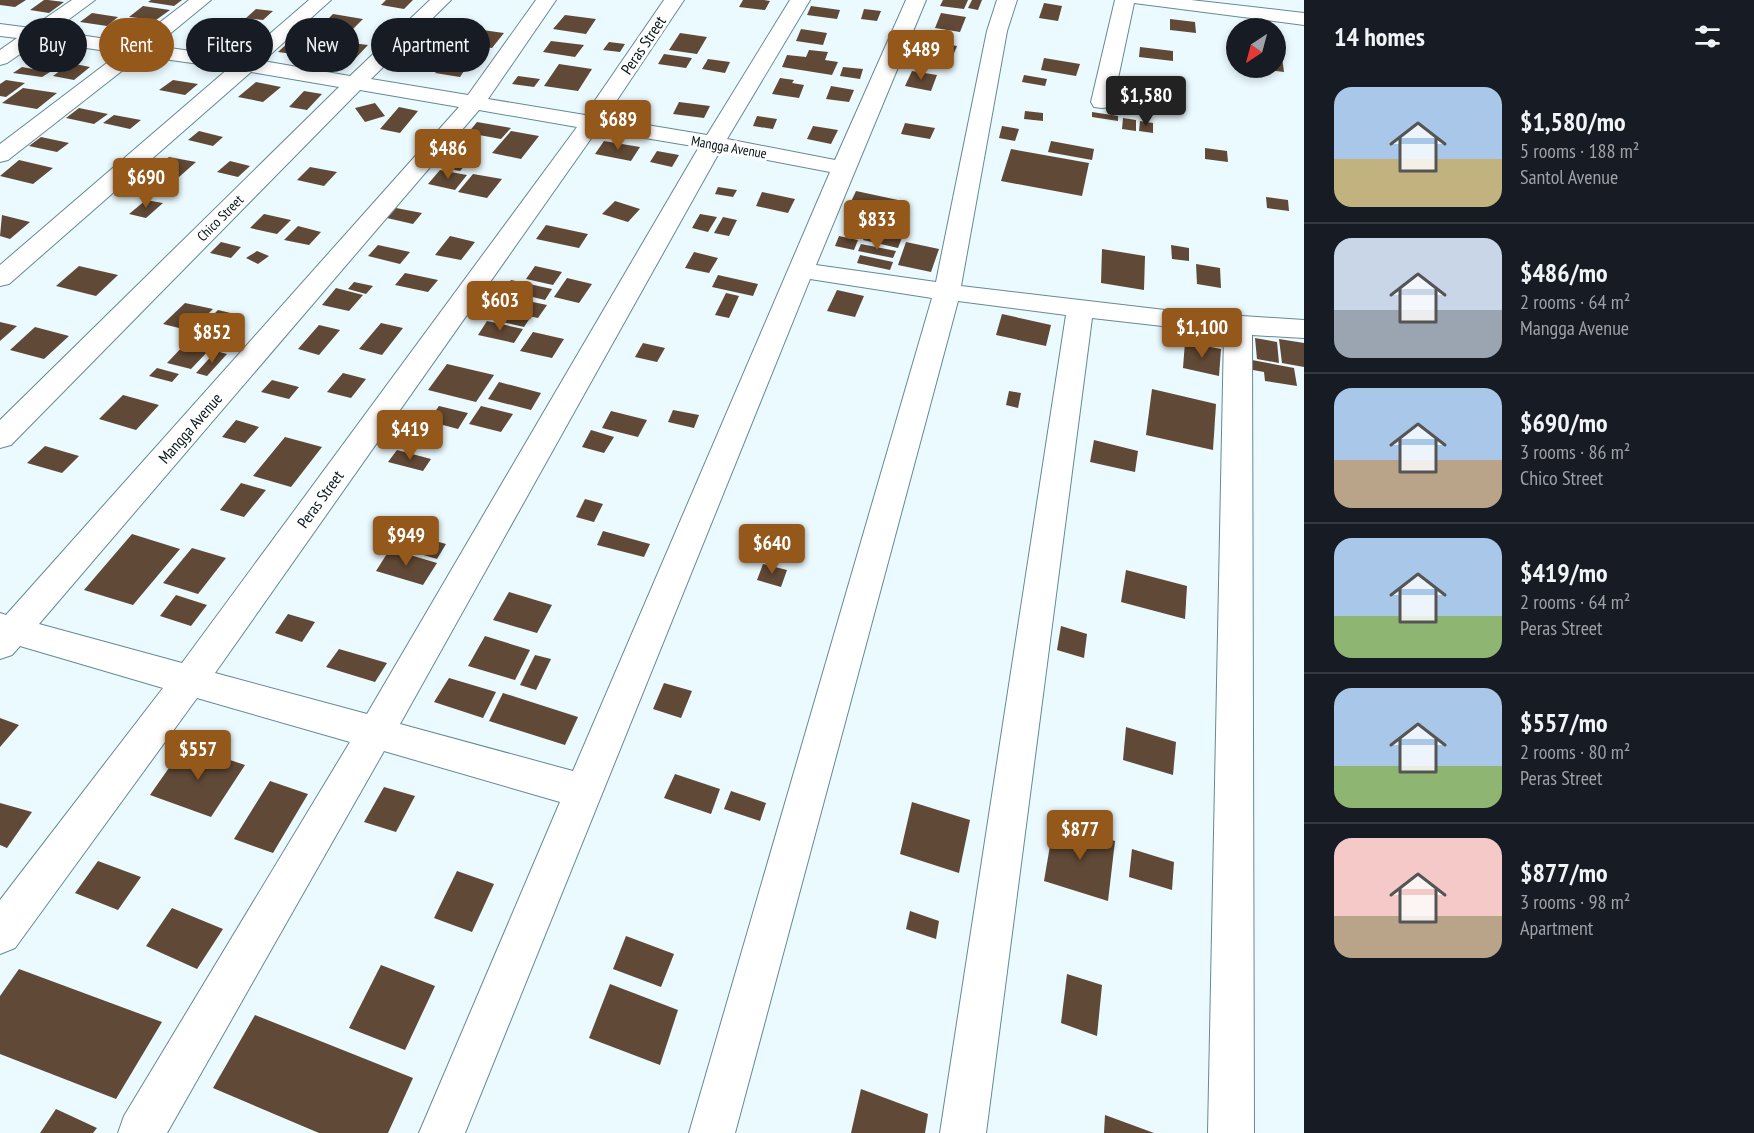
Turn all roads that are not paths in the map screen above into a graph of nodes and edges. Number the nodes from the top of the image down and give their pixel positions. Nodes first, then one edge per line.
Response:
1 (85, 0) edge
2 (201, 0) edge
3 (321, 0) edge
4 (441, 0) edge
5 (546, 0) edge
6 (674, 0) edge
7 (800, 0) edge
8 (916, 0) edge
9 (1007, 0) edge
10 (1125, 0) edge
11 (1141, 0) edge
12 (1230, 5) edge
13 (59, 18) edge
14 (1304, 19) edge
15 (174, 21) edge
16 (0, 30) edge
17 (18, 33) edge
18 (273, 43) edge
19 (18, 46) edge
20 (0, 58) edge
21 (273, 69) edge
22 (109, 72) edge
23 (241, 72) edge
24 (355, 83) junction
25 (1102, 102) dead end
26 (474, 103) junction
27 (591, 123) junction
28 (713, 143) junction
29 (0, 155) edge
30 (843, 168) junction
31 (801, 270) junction
32 (0, 278) edge
33 (947, 293) junction
34 (1080, 309) junction
35 (1238, 327) junction
36 (1304, 329) edge
37 (0, 438) edge
38 (4, 634) edge
39 (189, 681) junction
40 (376, 732) junction
41 (585, 792) junction
42 (0, 934) edge
43 (141, 1133) edge
44 (442, 1133) edge
45 (712, 1133) edge
46 (963, 1133) edge
47 (1231, 1133) edge

1 - 13 street
2 - 15 street
3 - 18 street
4 - 24 street, Chico Street
5 - 26 street
6 - 27 street, Peras Street
7 - 28 street
8 - 30 street
9 - 33 street
10 - 25 street
11 - 12 street
12 - 14 street
16 - 17 street, Mangga Avenue
19 - 20 street
21 - 24 street, Mangga Avenue
22 - 29 street
23 - 32 street
24 - 26 street, Mangga Avenue
24 - 37 street, Chico Street
26 - 27 street, Mangga Avenue
26 - 38 street, Mangga Avenue
27 - 28 street, Mangga Avenue
27 - 39 street, Peras Street
28 - 30 street, Mangga Avenue
28 - 40 street
30 - 31 street
31 - 33 street
31 - 41 street
33 - 34 street
33 - 45 street
34 - 35 street
34 - 46 street
35 - 36 street
35 - 47 street
38 - 39 street
39 - 40 street
39 - 42 street, Peras Street
40 - 41 street
40 - 43 street
41 - 44 street

